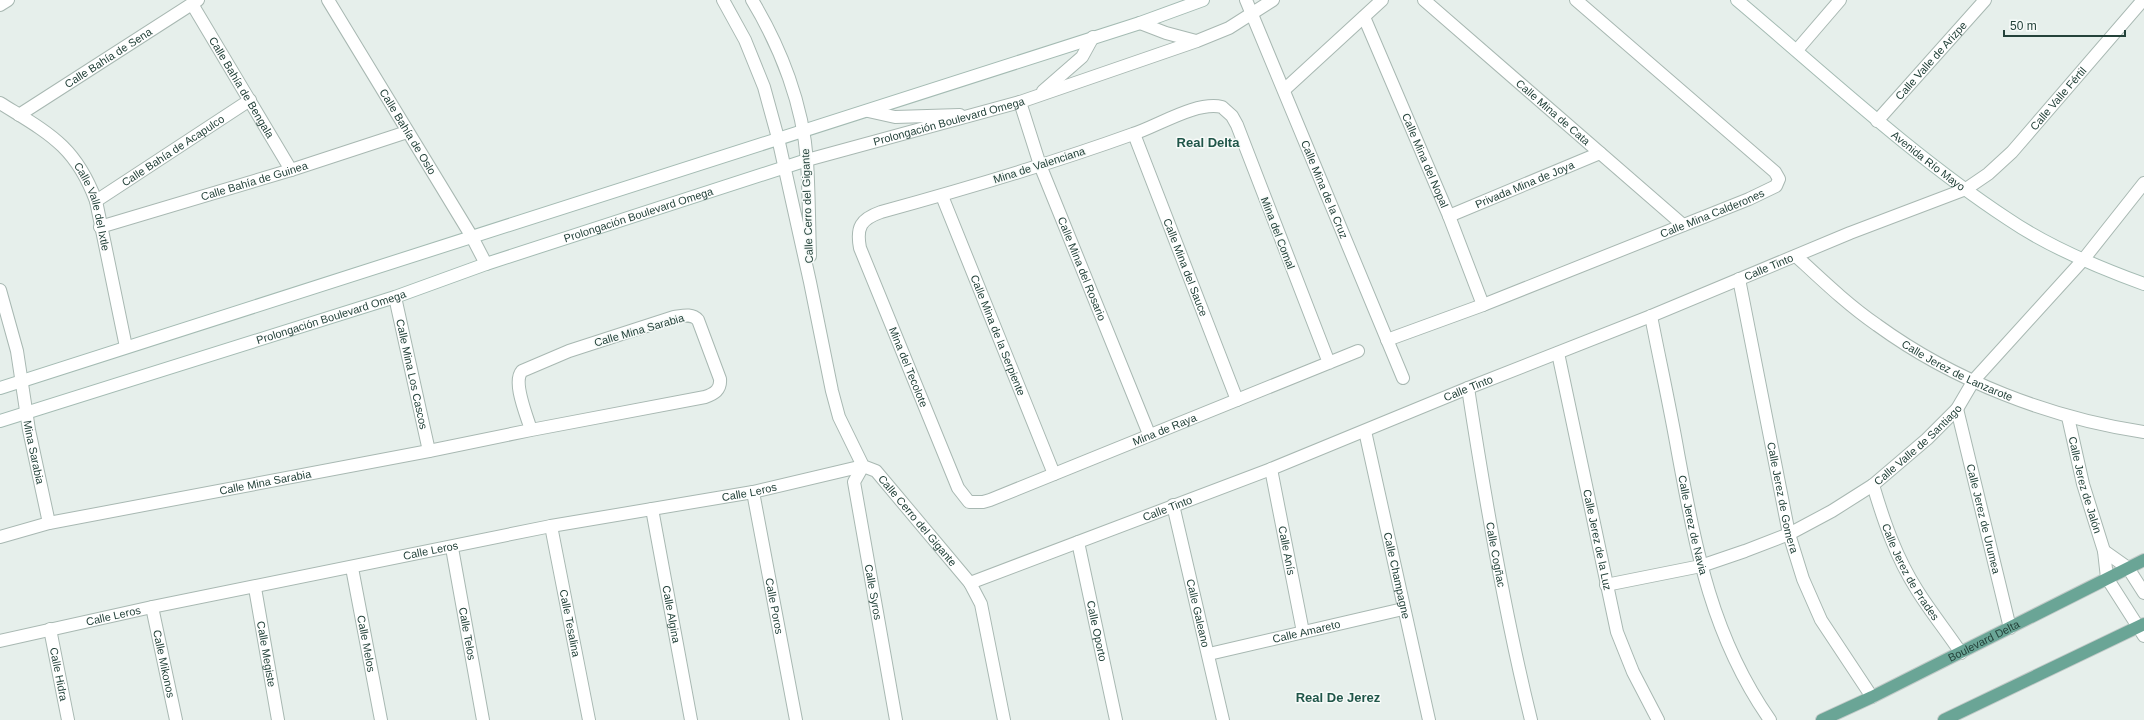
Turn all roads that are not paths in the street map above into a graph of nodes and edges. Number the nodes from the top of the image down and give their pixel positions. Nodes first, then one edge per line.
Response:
1 (8, 0) edge
2 (328, 0) edge
3 (723, 0) edge
4 (752, 0) edge
5 (1203, 0) edge
6 (1246, 0) edge
7 (1273, 0) edge
8 (1382, 0) edge
9 (1424, 0) edge
10 (1576, 0) edge
11 (1738, 0) edge
12 (1840, 0) edge
13 (1984, 0) edge
14 (2143, 0) edge
15 (195, 2) edge
16 (0, 5) edge
17 (1252, 14) junction
18 (1364, 17) junction
19 (1140, 24) junction
20 (1093, 37) junction
21 (1197, 41) junction
22 (1797, 50) junction
23 (1284, 90) junction
24 (1037, 96) junction
25 (250, 100) junction
26 (1020, 102) junction
27 (0, 103) edge
28 (1222, 107) joint
29 (868, 111) junction
30 (19, 115) junction
31 (974, 115) junction
32 (1878, 121) junction
33 (803, 131) junction
34 (407, 132) junction
35 (1134, 134) junction
36 (778, 138) junction
37 (1600, 153) junction
38 (807, 160) junction
39 (1040, 165) junction
40 (784, 168) junction
41 (292, 170) junction
42 (2144, 183) edge
43 (1966, 189) junction
44 (942, 196) junction
45 (96, 201) junction
46 (1449, 216) junction
47 (1683, 225) junction
48 (100, 227) junction
49 (859, 228) joint
50 (472, 237) junction
51 (1796, 256) junction
52 (2083, 260) junction
53 (486, 264) junction
54 (1739, 280) junction
55 (810, 282) junction
56 (2144, 284) edge
57 (0, 290) edge
58 (395, 297) junction
59 (1483, 305) junction
60 (1651, 316) junction
61 (1387, 340) junction
62 (126, 347) junction
63 (1358, 351) dead end
64 (1558, 353) junction
65 (1329, 363) junction
66 (1403, 378) dead end
67 (1974, 380) junction
68 (21, 381) junction
69 (0, 388) edge
70 (1468, 388) junction
71 (1237, 400) junction
72 (1957, 409) junction
73 (28, 412) junction
74 (2068, 417) junction
75 (0, 421) edge
76 (531, 430) junction
77 (1365, 431) junction
78 (2144, 432) edge
79 (1149, 434) junction
80 (429, 452) junction
81 (863, 466) junction
82 (1271, 469) junction
83 (1054, 474) junction
84 (1873, 484) junction
85 (753, 492) junction
86 (969, 502) joint
87 (1173, 505) junction
88 (652, 509) junction
89 (49, 523) junction
90 (551, 526) junction
91 (1789, 534) junction
92 (0, 537) edge
93 (1078, 542) junction
94 (452, 548) junction
95 (2104, 551) junction
96 (2144, 560) edge
97 (1701, 566) junction
98 (352, 568) junction
99 (2128, 568) junction
100 (2107, 578) junction
101 (970, 583) junction
102 (1606, 585) junction
103 (255, 588) junction
104 (2144, 594) edge
105 (152, 607) junction
106 (1403, 609) junction
107 (2010, 628) junction
108 (50, 629) junction
109 (2142, 629) edge
110 (1303, 632) junction
111 (0, 641) edge
112 (1961, 653) junction
113 (1209, 654) junction
114 (1872, 697) junction
115 (68, 720) edge
116 (176, 720) edge
117 (278, 720) edge
118 (381, 720) edge
119 (483, 720) edge
120 (589, 720) edge
121 (691, 720) edge
122 (796, 720) edge
123 (896, 720) edge
124 (1004, 720) edge
125 (1116, 720) edge
126 (1224, 720) edge
127 (1430, 720) edge
128 (1530, 720) edge
129 (1658, 720) edge
130 (1770, 720) edge
131 (1822, 720) edge
132 (1944, 720) edge

1 - 16 street
2 - 34 street, Calle Bahía de Oslo
3 - 36 street, Calle Cerro del Gigante
4 - 33 street, Calle Cerro del Gigante
5 - 19 street
6 - 17 street, Calle Mina de la Cruz
7 - 17 street, Prolongación Boulevard Omega
8 - 18 street
9 - 37 street, Calle Mina de Cata
10 - 47 street, Calle Mina Calderones
11 - 22 street, Avenida Río Mayo
12 - 22 street
13 - 32 street, Calle Valle de Arizpe
14 - 43 street, Calle Valle Fértil
15 - 25 street, Calle Bahía de Bengala
15 - 30 street, Calle Bahía de Sena
17 - 21 street, Prolongación Boulevard Omega
17 - 23 street, Calle Mina de la Cruz
18 - 23 street
18 - 46 street, Calle Mina del Nopal
19 - 20 street
19 - 21 street
20 - 24 street
20 - 29 street
21 - 24 street, Prolongación Boulevard Omega
22 - 32 street, Avenida Río Mayo
23 - 61 street, Calle Mina de la Cruz
24 - 26 street, Prolongación Boulevard Omega
25 - 41 street, Calle Bahía de Bengala
25 - 45 street, Calle Bahía de Acapulco
26 - 31 street, Prolongación Boulevard Omega
26 - 39 street, Calle Mina del Rosario
27 - 30 street, Calle Valle del Ixtle
28 - 35 street, Mina de Valenciana
28 - 65 street, Mina del Comal
29 - 31 street
29 - 33 street
30 - 45 street, Calle Valle del Ixtle
31 - 38 street, Prolongación Boulevard Omega
32 - 43 street, Avenida Río Mayo
33 - 36 street
33 - 38 street, Calle Cerro del Gigante
34 - 41 street, Calle Bahía de Guinea
34 - 50 street, Calle Bahía de Oslo
35 - 39 street, Mina de Valenciana
35 - 71 street, Calle Mina del Sauce
36 - 40 street, Calle Cerro del Gigante
36 - 50 street
37 - 46 street, Privada Mina de Joya
37 - 47 street, Calle Mina de Cata
38 - 40 street, Prolongación Boulevard Omega
38 - 55 street, Calle Cerro del Gigante
39 - 44 street, Mina de Valenciana
39 - 79 street, Calle Mina del Rosario
40 - 53 street, Prolongación Boulevard Omega
40 - 55 street, Calle Cerro del Gigante
41 - 48 street, Calle Bahía de Guinea
42 - 52 street, Calle Valle de Santiago
43 - 51 street, Calle Tinto
43 - 52 street, Avenida Río Mayo
44 - 49 street, Mina de Valenciana
44 - 83 street, Calle Mina de la Serpiente
45 - 48 street, Calle Valle del Ixtle
46 - 59 street, Calle Mina del Nopal
47 - 59 street, Calle Mina Calderones
48 - 62 street, Calle Valle del Ixtle
49 - 86 street, Mina del Tecolote
50 - 53 street, Calle Bahía de Oslo
50 - 62 street
51 - 54 street, Calle Tinto
51 - 67 street, Calle Jerez de Lanzarote
52 - 56 street, Avenida Río Mayo
52 - 67 street, Calle Valle de Santiago
53 - 58 street, Prolongación Boulevard Omega
54 - 60 street, Calle Tinto
54 - 91 street, Calle Jerez de Gomera
55 - 81 street, Calle Cerro del Gigante
57 - 68 street, Mina Sarabia
58 - 73 street, Prolongación Boulevard Omega
58 - 80 street, Calle Mina Los Cascos
59 - 61 street, Calle Mina Calderones
60 - 64 street, Calle Tinto
60 - 97 street, Calle Jerez de Navia
61 - 66 street, Calle Mina de la Cruz
62 - 68 street
63 - 65 street, Mina de Raya
64 - 70 street, Calle Tinto
64 - 102 street, Calle Jerez de la Luz
65 - 71 street, Mina de Raya
67 - 72 street, Calle Valle de Santiago
67 - 74 street, Calle Jerez de Lanzarote
68 - 69 street
68 - 73 street, Mina Sarabia
70 - 77 street, Calle Tinto
70 - 128 street, Calle Cogñac
71 - 79 street, Mina de Raya
72 - 84 street, Calle Valle de Santiago
72 - 107 street, Calle Jerez de Urumea
73 - 75 street, Prolongación Boulevard Omega
73 - 89 street, Mina Sarabia
74 - 78 street, Calle Jerez de Lanzarote
74 - 95 street, Calle Jerez de Jalón
76 - 76 street, Calle Mina Sarabia
76 - 80 street, Calle Mina Sarabia
77 - 82 street, Calle Tinto
77 - 106 street, Calle Champagne
79 - 83 street, Mina de Raya
80 - 89 street, Calle Mina Sarabia
81 - 85 street, Calle Leros
81 - 101 street, Calle Cerro del Gigante
81 - 123 street, Calle Syros
82 - 87 street, Calle Tinto
82 - 110 street, Calle Anís
83 - 86 street, Mina de Raya
84 - 91 street, Calle Valle de Santiago
84 - 112 street, Calle Jerez de Prades
85 - 88 street, Calle Leros
85 - 122 street, Calle Poros
87 - 93 street, Calle Tinto
87 - 113 street, Calle Galeano
88 - 90 street, Calle Leros
88 - 121 street, Calle Algina
89 - 92 street, Calle Mina Sarabia
90 - 94 street, Calle Leros
90 - 120 street, Calle Tesalina
91 - 97 street, Calle Valle de Santiago
91 - 114 street, Calle Jerez de Gomera
93 - 101 street, Calle Tinto
93 - 125 street, Calle Oporto
94 - 98 street, Calle Leros
94 - 119 street, Calle Telos
95 - 99 street
95 - 100 street, Calle Jerez de Jalón
96 - 99 main road, Boulevard Delta
97 - 102 street, Calle Valle de Santiago
97 - 130 street, Calle Jerez de Navia
98 - 103 street, Calle Leros
98 - 118 street, Calle Melos
99 - 100 main road, Boulevard Delta
99 - 104 street
100 - 107 main road, Boulevard Delta
100 - 109 street
101 - 124 street, Calle Cerro del Gigante
102 - 129 street, Calle Jerez de la Luz
103 - 105 street, Calle Leros
103 - 117 street, Calle Megiste
105 - 108 street, Calle Leros
105 - 116 street, Calle Mikonos
106 - 110 street, Calle Amareto
106 - 127 street, Calle Champagne
107 - 112 main road, Boulevard Delta
108 - 111 street, Calle Leros
108 - 115 street, Calle Hidra
109 - 132 main road
110 - 113 street, Calle Amareto
112 - 114 main road, Boulevard Delta
113 - 126 street, Calle Galeano
114 - 131 main road, Boulevard Delta

